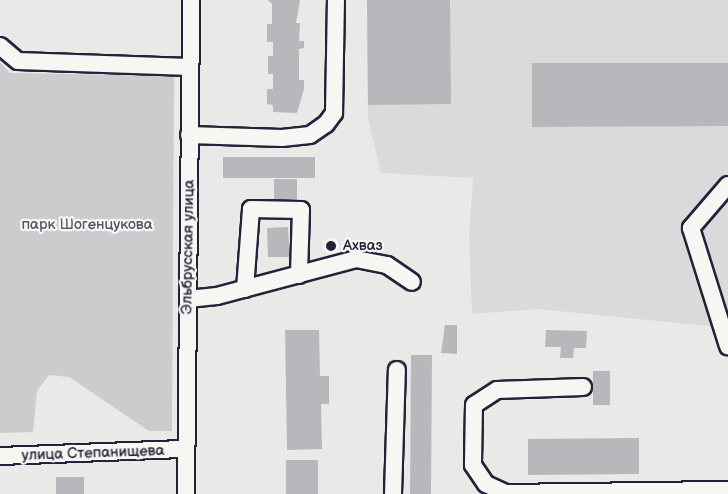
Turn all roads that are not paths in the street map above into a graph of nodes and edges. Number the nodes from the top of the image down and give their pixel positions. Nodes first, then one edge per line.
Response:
1 (191, 0) edge
2 (336, 0) edge
3 (0, 46) edge
4 (190, 67) junction
5 (189, 135) junction
6 (728, 185) edge
7 (298, 274) junction
8 (412, 282) dead end
9 (245, 289) junction
10 (188, 299) junction
11 (728, 346) edge
12 (397, 370) dead end
13 (583, 387) dead end
14 (186, 449) junction
15 (0, 456) edge
16 (728, 490) edge
17 (186, 494) edge
18 (393, 494) edge

1 - 4 street, Эльбрусская улица
2 - 5 street
3 - 4 street
4 - 5 street, Эльбрусская улица
5 - 10 street, Эльбрусская улица
6 - 11 street
7 - 8 street
7 - 9 street
7 - 9 street
9 - 10 street
10 - 14 street, Эльбрусская улица
12 - 18 street
13 - 16 street
14 - 15 street, улица Степанищева
14 - 17 street, Эльбрусская улица

